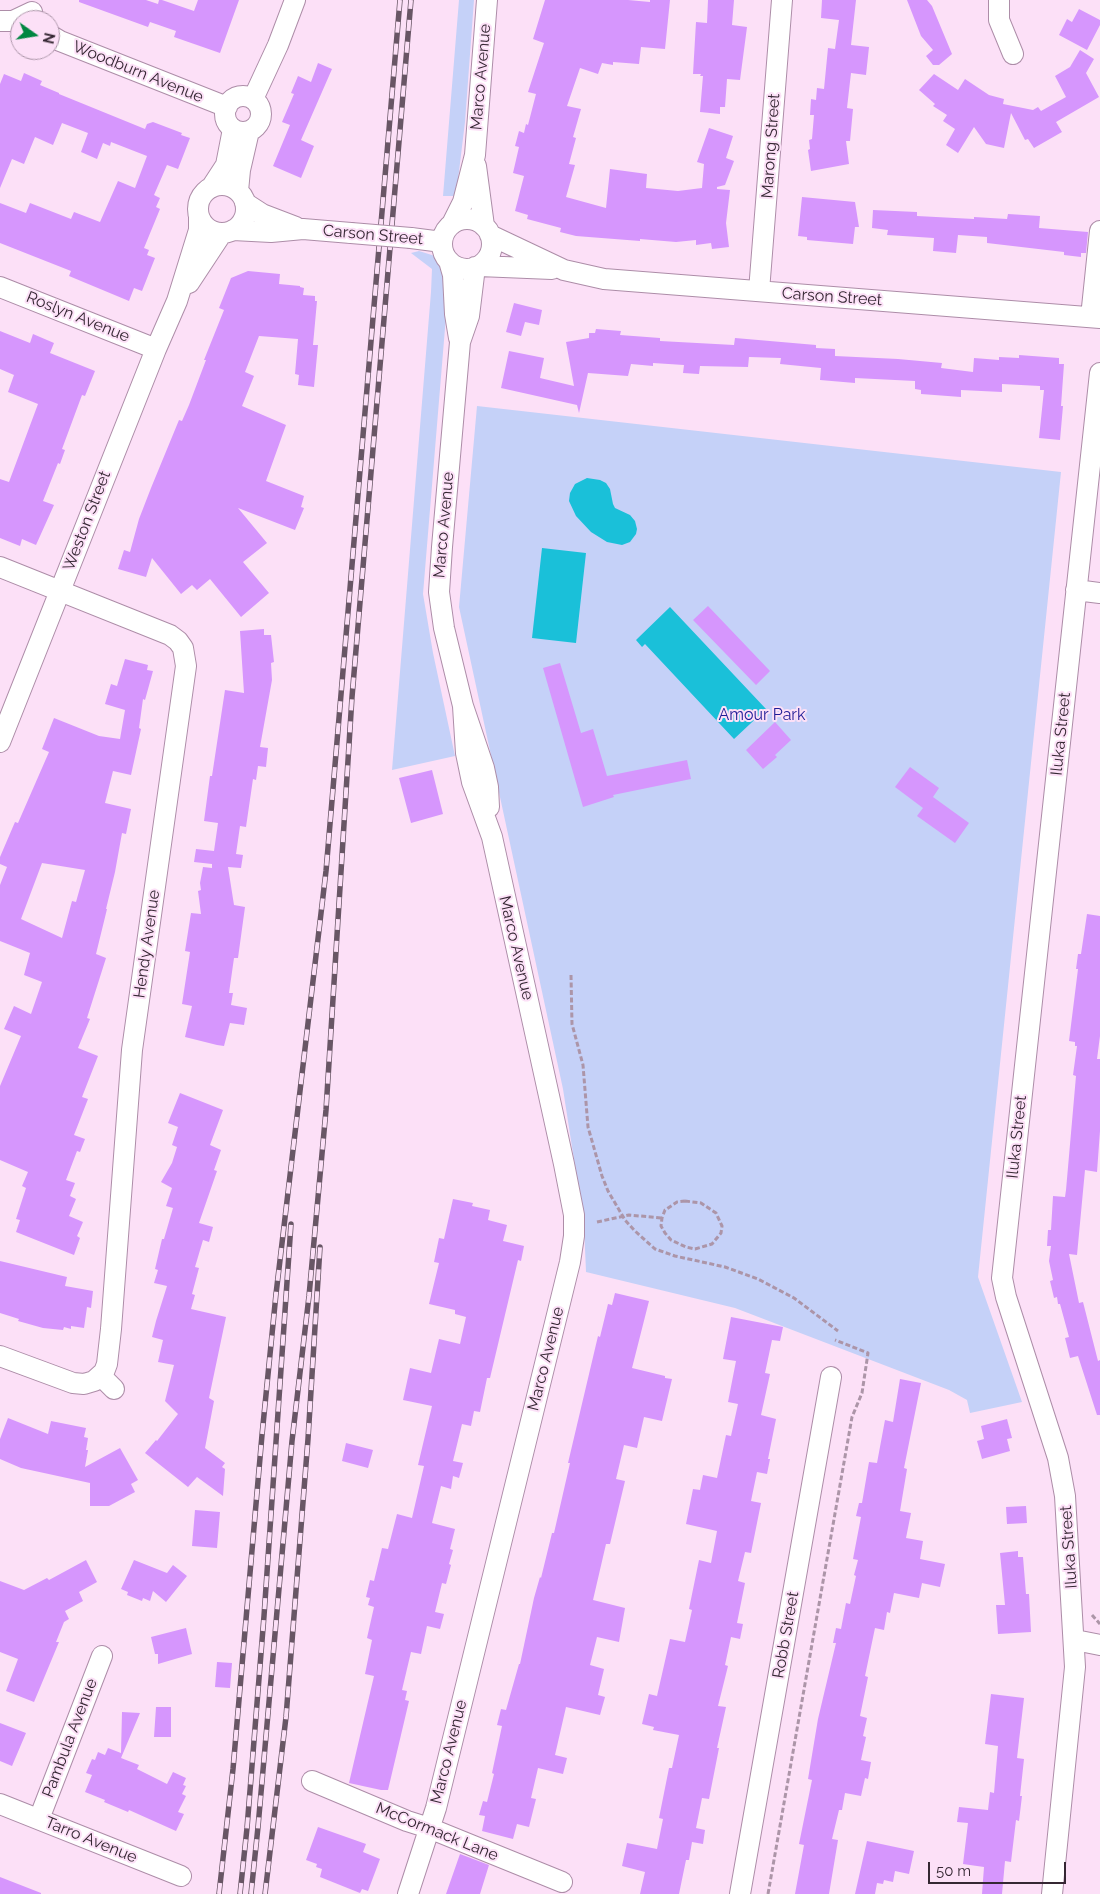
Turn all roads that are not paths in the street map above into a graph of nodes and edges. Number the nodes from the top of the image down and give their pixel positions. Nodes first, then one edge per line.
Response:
1 (295, 0) edge
2 (487, 0) edge
3 (782, 0) edge
4 (999, 0) edge
5 (60, 41) edge
6 (1013, 54) dead end
7 (253, 99) junction
8 (227, 107) junction
9 (241, 130) junction
10 (475, 154) junction
11 (211, 188) junction
12 (242, 197) junction
13 (199, 217) junction
14 (452, 224) junction
15 (303, 229) junction
16 (487, 231) junction
17 (1100, 231) edge
18 (228, 232) junction
19 (442, 242) junction
20 (449, 261) junction
21 (477, 266) junction
22 (564, 270) junction
23 (0, 286) edge
24 (759, 291) junction
25 (177, 301) junction
26 (1095, 318) edge
27 (460, 342) junction
28 (156, 348) junction
29 (1100, 373) edge
30 (0, 567) edge
31 (60, 590) junction
32 (1076, 590) junction
33 (1100, 593) edge
34 (0, 742) edge
35 (0, 1356) edge
36 (832, 1377) dead end
37 (1075, 1640) junction
38 (1100, 1645) edge
39 (102, 1656) dead end
40 (312, 1781) dead end
41 (0, 1804) edge
42 (39, 1820) junction
43 (429, 1828) junction
44 (181, 1876) dead end
45 (562, 1882) dead end
46 (407, 1889) edge
47 (740, 1894) edge
48 (1052, 1894) edge

1 - 7 street
2 - 10 street, Marco Avenue
3 - 24 street, Marong Street
4 - 6 street
5 - 8 street, Woodburn Avenue
7 - 8 street
7 - 9 street
8 - 9 street
9 - 11 street
9 - 12 street
10 - 14 street, Marco Avenue
10 - 16 street, Marco Avenue
11 - 12 street
11 - 13 street
12 - 15 street, Carson Street
12 - 18 street
13 - 18 street
13 - 25 street, Weston Street
14 - 16 street
14 - 19 street
15 - 18 street, Carson Street
15 - 19 street, Carson Street, bridge
16 - 21 street
16 - 22 street, Carson Street
17 - 26 street
18 - 25 street, Weston Street
19 - 20 street
20 - 21 street
20 - 27 street, Marco Avenue
21 - 22 street, Carson Street
21 - 27 street, Marco Avenue
22 - 24 street, Carson Street
23 - 28 street, Roslyn Avenue
24 - 26 street, Carson Street
25 - 28 street, Weston Street
27 - 43 street, Marco Avenue
28 - 31 street, Weston Street
29 - 32 street, Iluka Street
30 - 31 street, Hendy Avenue
31 - 34 street, Weston Street
31 - 35 street, Hendy Avenue
32 - 33 street
32 - 37 street, Iluka Street
36 - 47 street, Robb Street
37 - 38 street
37 - 48 street, Iluka Street
39 - 42 street, Pambula Avenue
40 - 43 street, McCormack Lane
41 - 42 street, Tarro Avenue
42 - 44 street, Tarro Avenue
43 - 45 street, McCormack Lane
43 - 46 street, Marco Avenue

